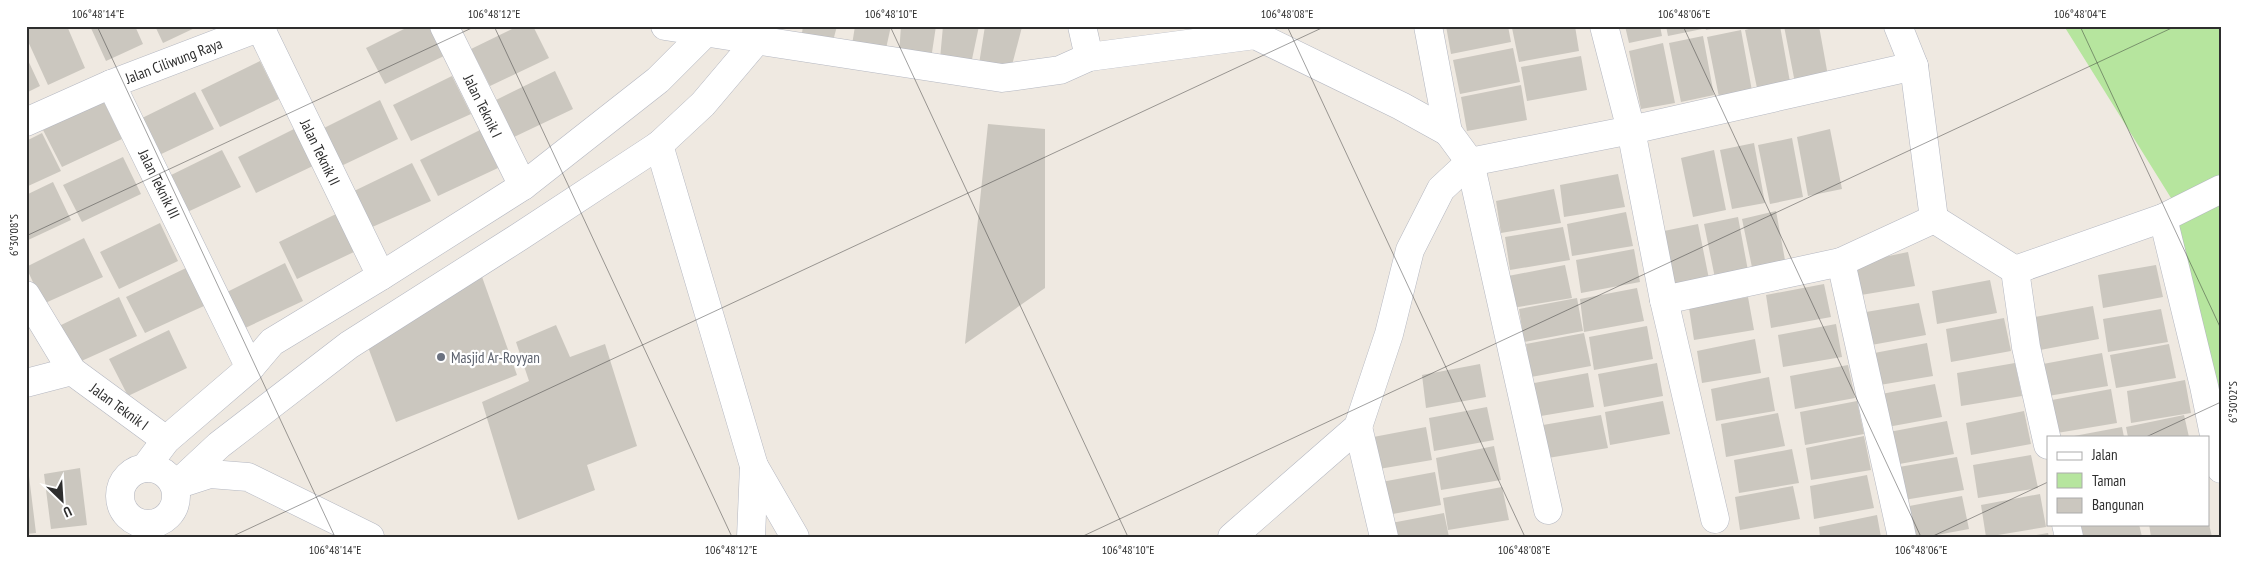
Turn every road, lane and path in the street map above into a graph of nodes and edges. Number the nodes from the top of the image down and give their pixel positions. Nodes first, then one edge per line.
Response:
1 (444, 26) edge
2 (665, 26) edge
3 (1082, 26) edge
4 (1428, 26) edge
5 (1604, 26) edge
6 (1898, 26) edge
7 (262, 27) edge
8 (706, 30) edge
9 (1255, 31) edge
10 (760, 33) edge
11 (1089, 57) junction
12 (1914, 66) junction
13 (111, 84) junction
14 (26, 122) edge
15 (1631, 130) junction
16 (1448, 132) junction
17 (659, 145) junction
18 (1470, 162) junction
19 (523, 186) junction
20 (2221, 189) edge
21 (2163, 218) junction
22 (1934, 219) junction
23 (1841, 262) junction
24 (2015, 270) junction
25 (381, 276) junction
26 (26, 295) edge
27 (1664, 300) junction
28 (250, 368) junction
29 (72, 371) junction
30 (2212, 382) edge
31 (26, 384) edge
32 (1358, 427) junction
33 (166, 440) junction
34 (2047, 440) edge
35 (754, 466) junction
36 (145, 468) junction
37 (2221, 470) edge
38 (175, 486) junction
39 (1548, 510) dead end
40 (1715, 520) dead end
41 (157, 529) edge
42 (118, 531) edge
43 (365, 536) edge
44 (751, 537) edge
45 (795, 537) edge
46 (1232, 537) edge
47 (1384, 537) edge
48 (1902, 537) edge

1 - 19 street, Jalan Teknik I
2 - 8 street
3 - 11 street
4 - 16 street
5 - 15 street
6 - 12 street
7 - 13 street, Jalan Ciliwung Raya
7 - 25 street, Jalan Teknik II
8 - 10 street
8 - 19 street
9 - 11 street
9 - 16 street
10 - 11 street
10 - 17 street
12 - 15 street
12 - 22 street
13 - 14 street
13 - 28 street, Jalan Teknik III
15 - 18 street
15 - 27 street
16 - 18 street
17 - 35 street
17 - 38 street
18 - 32 street
18 - 39 street
19 - 25 street
20 - 21 street
21 - 24 street
21 - 30 street
22 - 23 street
22 - 24 street
23 - 27 street
23 - 48 street
24 - 34 street
25 - 28 street
26 - 29 street, Jalan Teknik I
27 - 40 street
28 - 33 street
29 - 31 street
29 - 33 street, Jalan Teknik I
30 - 37 street
32 - 46 street
32 - 47 street
33 - 36 street
35 - 44 street
35 - 45 street
36 - 38 street
36 - 42 street
38 - 41 street
38 - 43 street
41 - 42 street

